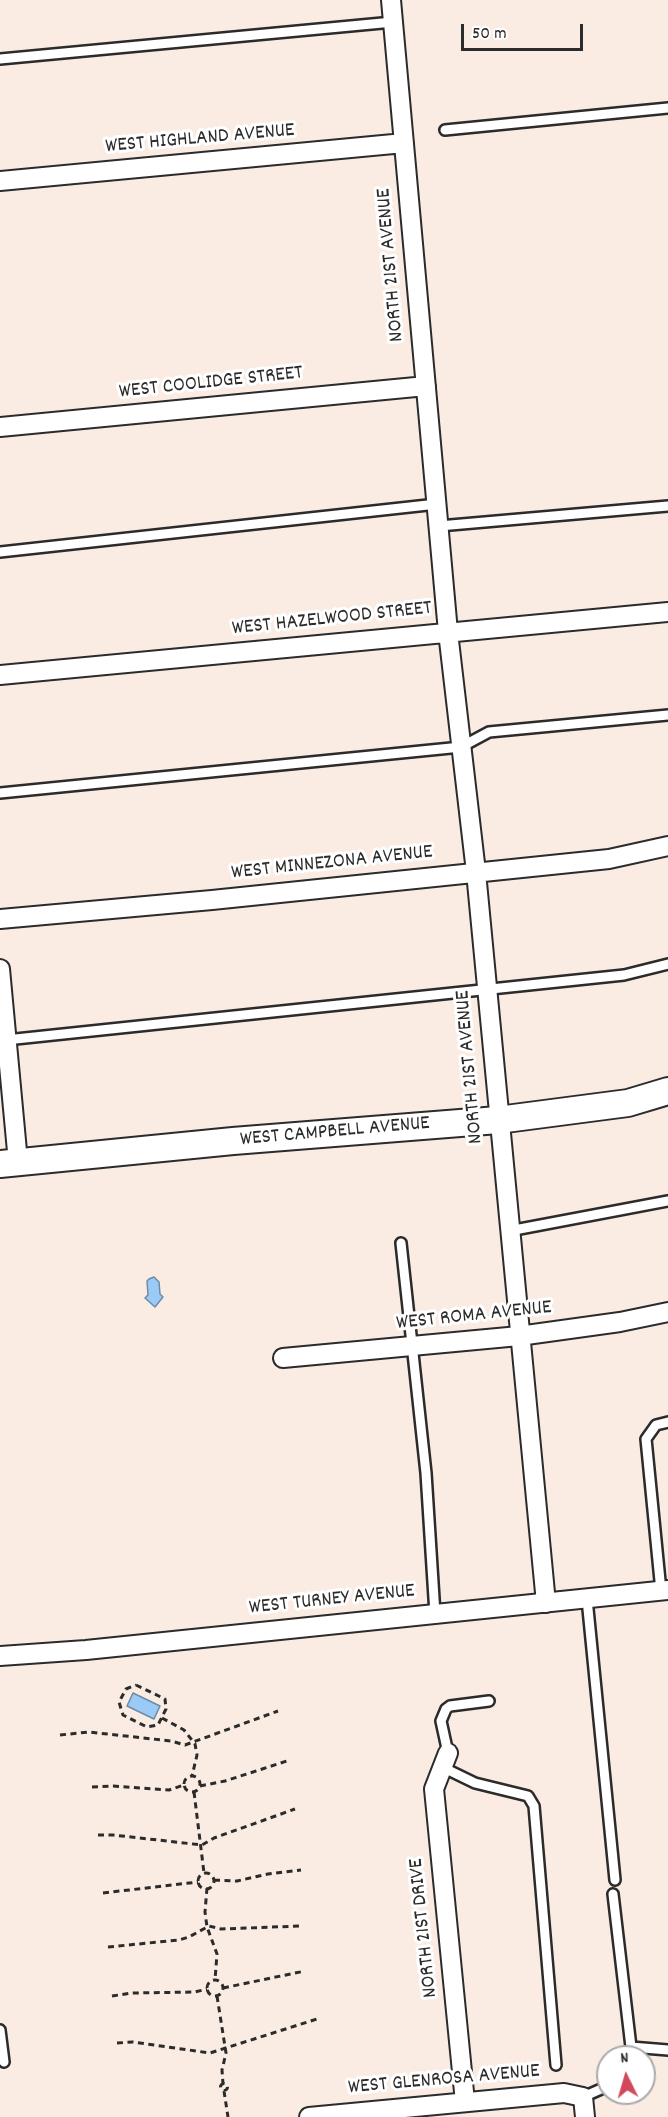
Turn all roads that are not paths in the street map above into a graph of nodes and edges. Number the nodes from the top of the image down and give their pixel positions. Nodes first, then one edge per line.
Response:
1 (391, 0) edge
2 (393, 22) junction
3 (0, 59) edge
4 (668, 108) edge
5 (445, 130) dead end
6 (404, 143) junction
7 (0, 181) edge
8 (426, 386) junction
9 (0, 427) edge
10 (437, 504) junction
11 (668, 506) edge
12 (439, 526) junction
13 (0, 552) edge
14 (668, 612) edge
15 (448, 632) junction
16 (0, 675) edge
17 (668, 716) edge
18 (461, 747) junction
19 (0, 793) edge
20 (668, 846) edge
21 (476, 872) junction
22 (0, 919) edge
23 (668, 963) edge
24 (0, 969) edge
25 (486, 989) junction
26 (6, 1040) junction
27 (668, 1091) edge
28 (498, 1120) junction
29 (9, 1163) edge
30 (668, 1201) edge
31 (509, 1231) junction
32 (401, 1243) dead end
33 (668, 1312) edge
34 (519, 1336) junction
35 (412, 1346) junction
36 (283, 1358) dead end
37 (668, 1422) edge
38 (664, 1591) edge
39 (587, 1599) junction
40 (546, 1603) junction
41 (435, 1614) junction
42 (0, 1656) edge
43 (489, 1701) dead end
44 (445, 1760) junction
45 (615, 1880) dead end
46 (613, 1894) dead end
47 (0, 2030) edge
48 (630, 2045) edge
49 (3, 2062) dead end
50 (556, 2065) dead end
51 (596, 2091) edge
52 (583, 2097) junction
53 (465, 2102) junction
54 (309, 2117) edge
55 (585, 2117) edge

1 - 2 street, NORTH 21ST AVENUE
2 - 3 lane
2 - 6 street, NORTH 21ST AVENUE
4 - 5 lane
6 - 7 street, WEST HIGHLAND AVENUE
6 - 8 street, NORTH 21ST AVENUE
8 - 9 street, WEST COOLIDGE STREET
8 - 10 street, NORTH 21ST AVENUE
10 - 12 street, NORTH 21ST AVENUE
10 - 13 lane
11 - 12 lane
12 - 15 street, NORTH 21ST AVENUE
14 - 15 street, WEST HAZELWOOD STREET
15 - 16 street, WEST HAZELWOOD STREET
15 - 18 street, NORTH 21ST AVENUE
17 - 18 lane
18 - 19 lane
18 - 21 street, NORTH 21ST AVENUE
20 - 21 street, WEST MINNEZONA AVENUE
21 - 22 street, WEST MINNEZONA AVENUE
21 - 25 street, NORTH 21ST AVENUE
23 - 25 lane
24 - 26 street
25 - 26 lane
25 - 28 street, NORTH 21ST AVENUE
26 - 29 street
27 - 28 street, WEST CAMPBELL AVENUE
28 - 29 street, WEST CAMPBELL AVENUE
28 - 31 street, NORTH 21ST AVENUE
30 - 31 lane
31 - 34 street, NORTH 21ST AVENUE
32 - 35 lane
33 - 34 street, WEST ROMA AVENUE
34 - 35 street, WEST ROMA AVENUE
34 - 40 street, NORTH 21ST AVENUE
35 - 36 street, WEST ROMA AVENUE
35 - 41 lane
37 - 38 lane
38 - 39 street, WEST TURNEY AVENUE
39 - 40 street, WEST TURNEY AVENUE
39 - 45 lane
40 - 41 street, WEST TURNEY AVENUE
41 - 42 street, WEST TURNEY AVENUE
43 - 44 lane
44 - 50 lane
44 - 53 street, NORTH 21ST DRIVE
46 - 48 lane
47 - 49 lane
51 - 52 lane
52 - 53 street, WEST GLENROSA AVENUE
52 - 55 street
53 - 54 street, WEST GLENROSA AVENUE

